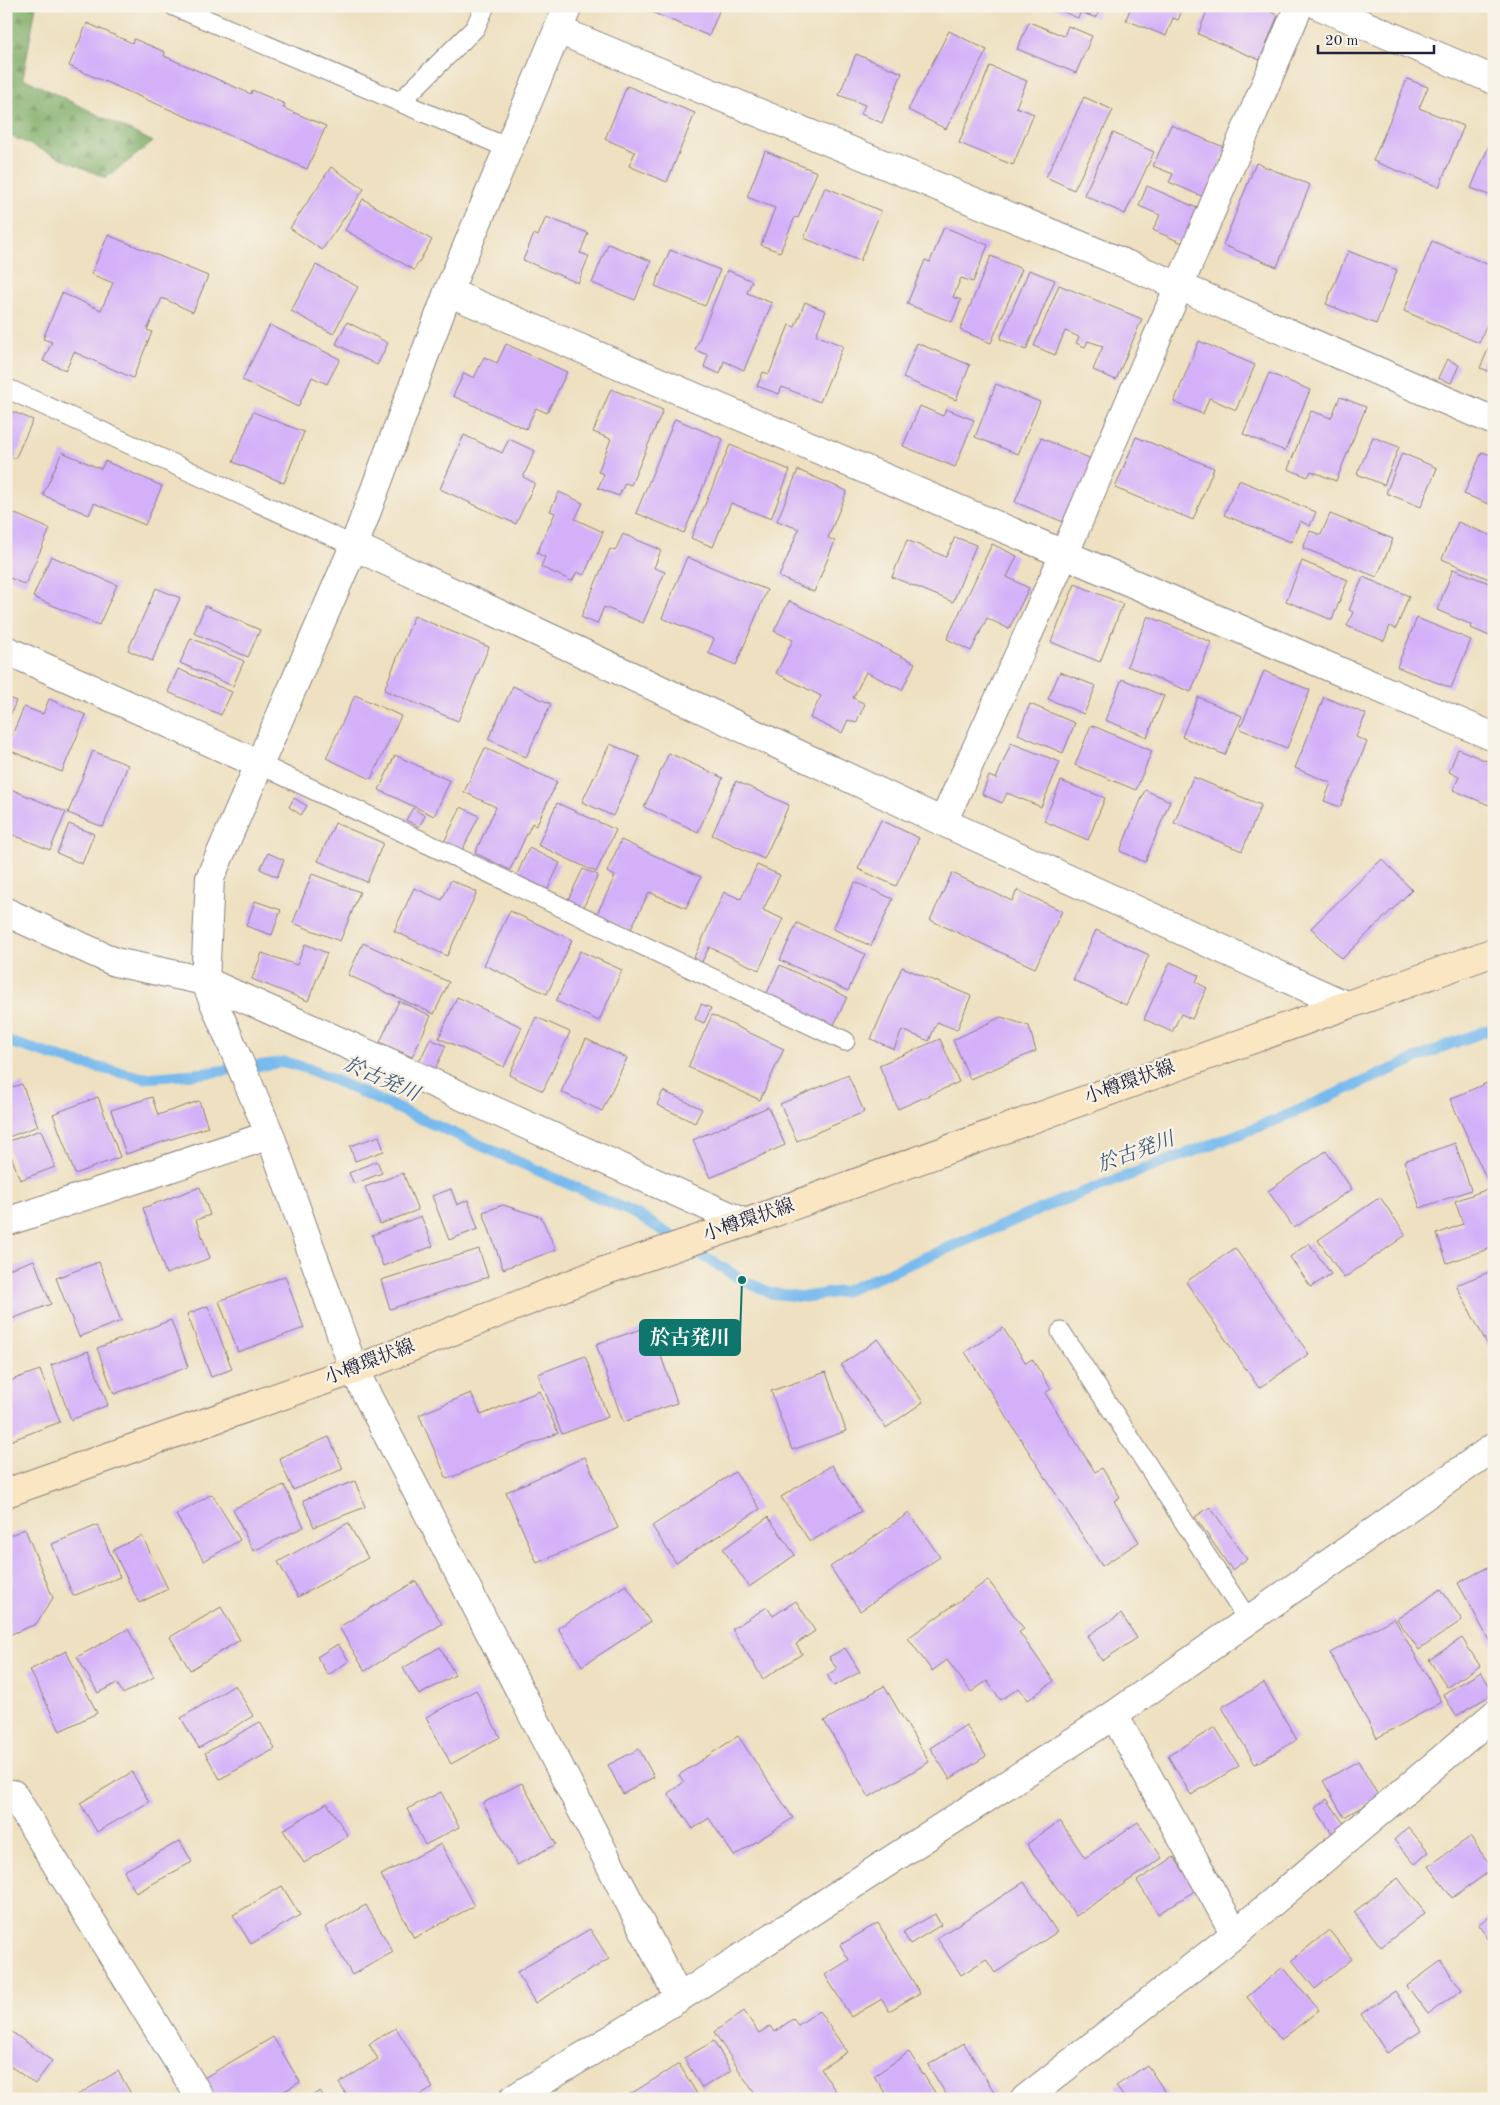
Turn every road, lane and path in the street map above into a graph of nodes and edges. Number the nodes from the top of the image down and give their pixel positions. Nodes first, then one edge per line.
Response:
1 (174, 6) edge
2 (485, 6) edge
3 (1299, 6) edge
4 (1320, 6) edge
5 (563, 18) edge
6 (1494, 80) edge
7 (400, 102) junction
8 (508, 148) junction
9 (1179, 286) junction
10 (448, 292) junction
11 (6, 388) edge
12 (1494, 421) edge
13 (354, 546) junction
14 (1064, 555) junction
15 (6, 650) edge
16 (1494, 737) edge
17 (260, 765) junction
18 (943, 822) junction
19 (6, 912) edge
20 (1494, 952) edge
21 (205, 981) junction
22 (1345, 1005) junction
23 (845, 1041) dead end
24 (270, 1135) junction
25 (6, 1222) edge
26 (745, 1223) junction
27 (1061, 1332) dead end
28 (354, 1370) junction
29 (1494, 1447) edge
30 (6, 1493) edge
31 (1248, 1620) junction
32 (1114, 1715) junction
33 (1494, 1715) edge
34 (6, 1797) edge
35 (1235, 1934) junction
36 (679, 1998) junction
37 (201, 2099) edge
38 (514, 2099) edge
39 (1025, 2099) edge

1 - 7 lane
2 - 7 lane
3 - 9 street
4 - 6 street
5 - 8 street
5 - 9 street
7 - 8 lane
8 - 10 street
9 - 12 street
9 - 14 street
10 - 13 street
10 - 14 street
11 - 13 lane
13 - 17 street
13 - 18 street
14 - 16 street
14 - 18 street
15 - 17 street
17 - 21 street
17 - 23 lane
18 - 22 street
19 - 21 street
20 - 22 main road, 小樽環状線
21 - 24 street
21 - 26 street
22 - 26 main road, 小樽環状線
24 - 25 street
24 - 28 street
26 - 28 main road, 小樽環状線
27 - 31 lane
28 - 30 main road, 小樽環状線
28 - 36 street
29 - 31 street
31 - 32 street
32 - 35 street
32 - 36 street
33 - 35 street
34 - 37 street
35 - 39 street
36 - 38 street

